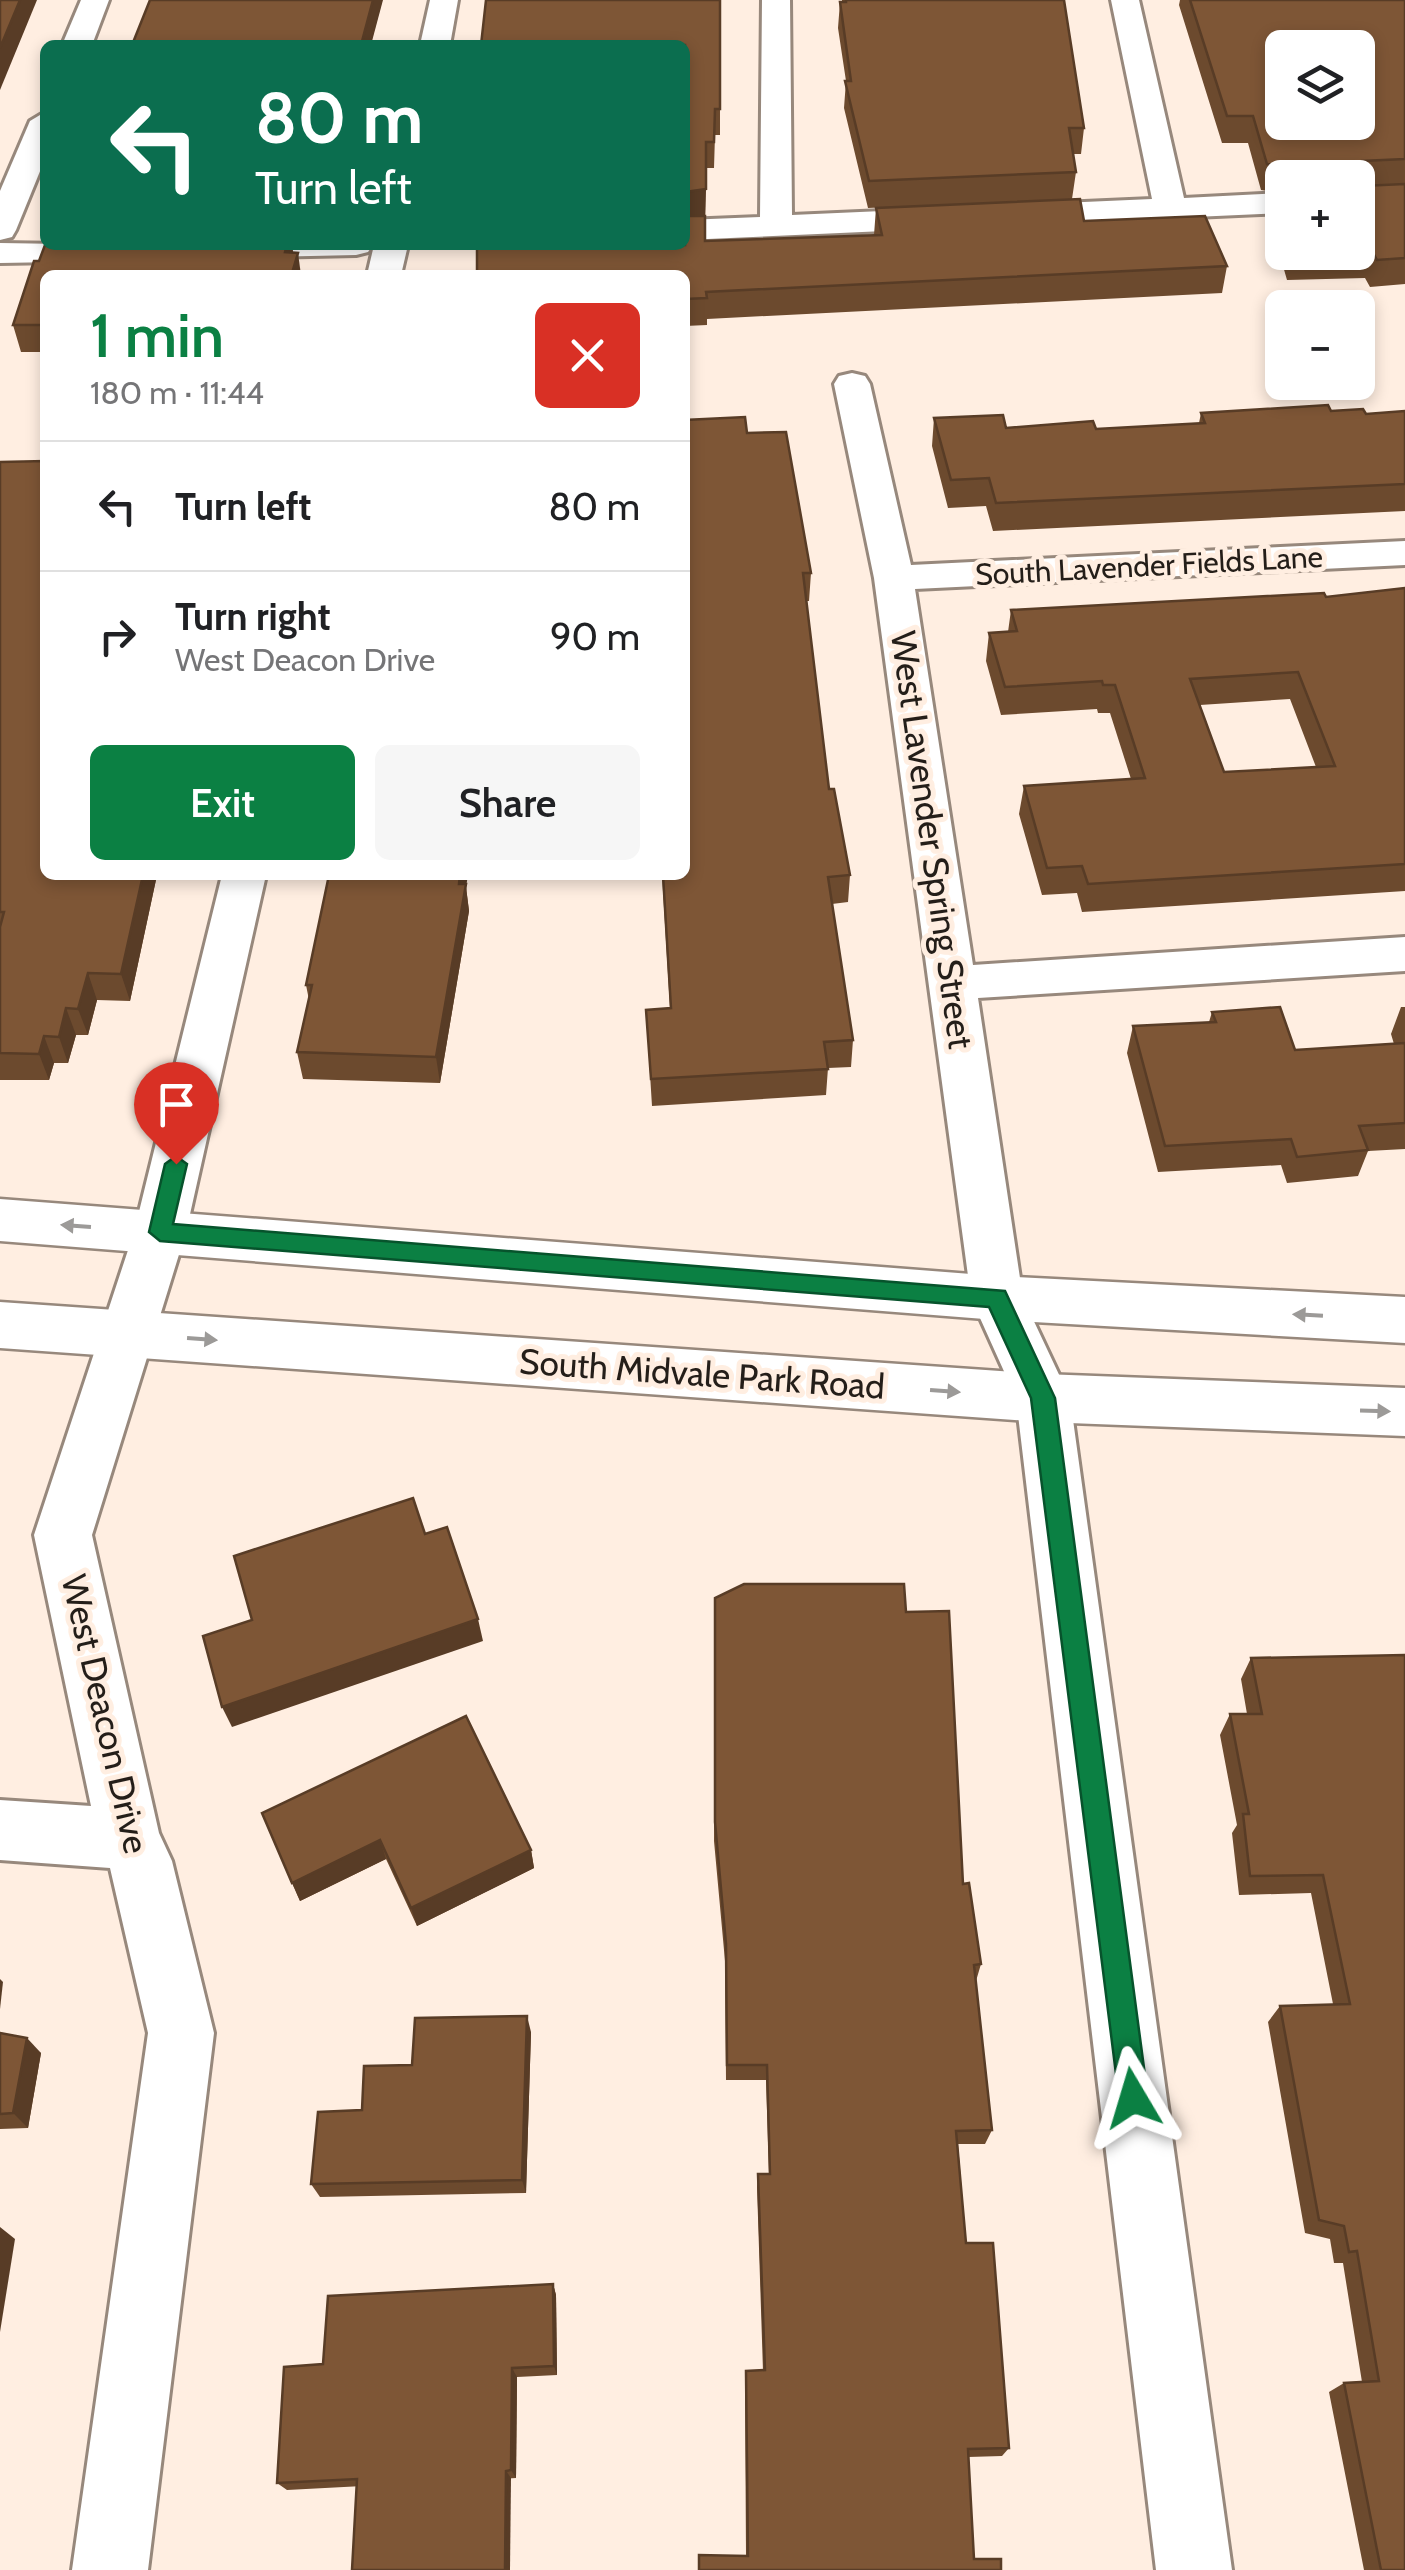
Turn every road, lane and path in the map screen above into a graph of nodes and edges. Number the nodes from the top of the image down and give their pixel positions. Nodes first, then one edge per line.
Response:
1 (95, 0) edge
2 (444, 0) edge
3 (776, 0) edge
4 (1125, 0) edge
5 (78, 40) edge
6 (435, 40) edge
7 (40, 134) edge
8 (1265, 204) edge
9 (1170, 207) junction
10 (776, 225) junction
11 (0, 230) edge
12 (690, 230) edge
13 (138, 250) edge
14 (0, 253) edge
15 (852, 384) dead end
16 (1405, 553) edge
17 (894, 578) junction
18 (243, 880) edge
19 (1405, 954) edge
20 (953, 983) junction
21 (0, 1220) edge
22 (160, 1232) junction
23 (996, 1298) junction
24 (1405, 1320) edge
25 (0, 1324) edge
26 (131, 1334) junction
27 (1043, 1398) junction
28 (1405, 1412) edge
29 (0, 1830) edge
30 (129, 1840) junction
31 (110, 2570) edge
32 (1194, 2570) edge

1 - 5 street
2 - 6 street
3 - 10 street
4 - 9 street
7 - 11 street
8 - 9 street
9 - 10 street
10 - 12 street
13 - 14 street
15 - 17 street, West Lavender Spring Street
16 - 17 street, South Lavender Fields Lane
17 - 20 street, West Lavender Spring Street
18 - 22 street, West Deacon Drive
19 - 20 street
20 - 23 street, West Lavender Spring Street
22 -> 21 main road
22 - 23 main road
22 - 26 street, West Deacon Drive
24 -> 23 main road
23 - 27 street, West Lavender Spring Street
25 - 26 main road, South Midvale Park Road
26 -> 27 main road, South Midvale Park Road
26 - 30 street, West Deacon Drive
27 -> 28 main road, South Midvale Park Road
27 - 32 street, West Lavender Spring Street
29 - 30 street
30 - 31 street, West Deacon Drive

